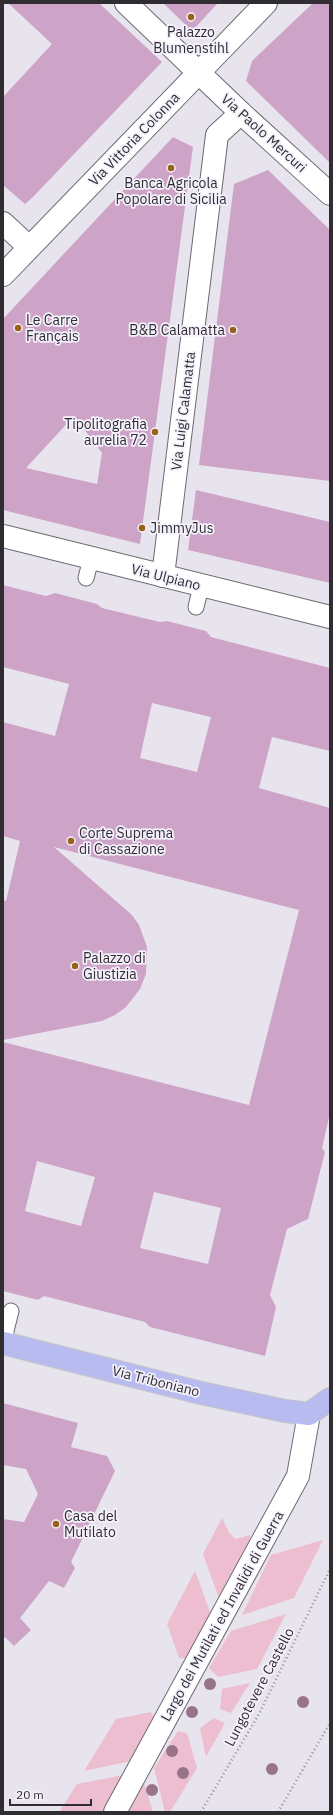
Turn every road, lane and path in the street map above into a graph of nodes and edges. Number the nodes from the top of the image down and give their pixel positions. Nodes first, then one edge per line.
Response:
1 (126, 3) edge
2 (266, 3) edge
3 (198, 73) junction
4 (241, 113) junction
5 (330, 194) edge
6 (3, 223) edge
7 (29, 247) junction
8 (3, 275) edge
9 (3, 536) edge
10 (163, 576) junction
11 (201, 586) junction
12 (196, 606) dead end
13 (330, 617) edge
14 (11, 1311) dead end
15 (3, 1343) edge
16 (330, 1399) edge
17 (320, 1415) edge
18 (330, 1569) edge
19 (330, 1723) edge
20 (115, 1812) edge
21 (201, 1812) edge
22 (278, 1812) edge

1 - 3 street, Via Paolo Mercuri
2 - 3 street, Via Vittoria Colonna
3 - 4 street, Via Paolo Mercuri
3 - 7 street, Via Vittoria Colonna
4 - 5 street, Via Paolo Mercuri
4 - 10 street, Via Luigi Calamatta
6 - 7 street
7 - 8 street, Via Vittoria Colonna
9 - 10 street, Via Ulpiano
10 - 11 street, Via Ulpiano
11 - 12 lane
11 - 13 street, Via Ulpiano
14 - 15 lane
15 - 17 main road, Via Triboniano
16 - 17 main road
17 - 20 street, Largo dei Mutilati ed Invalidi di Guerra
18 - 21 path, Lungotevere Castello
19 - 22 path

